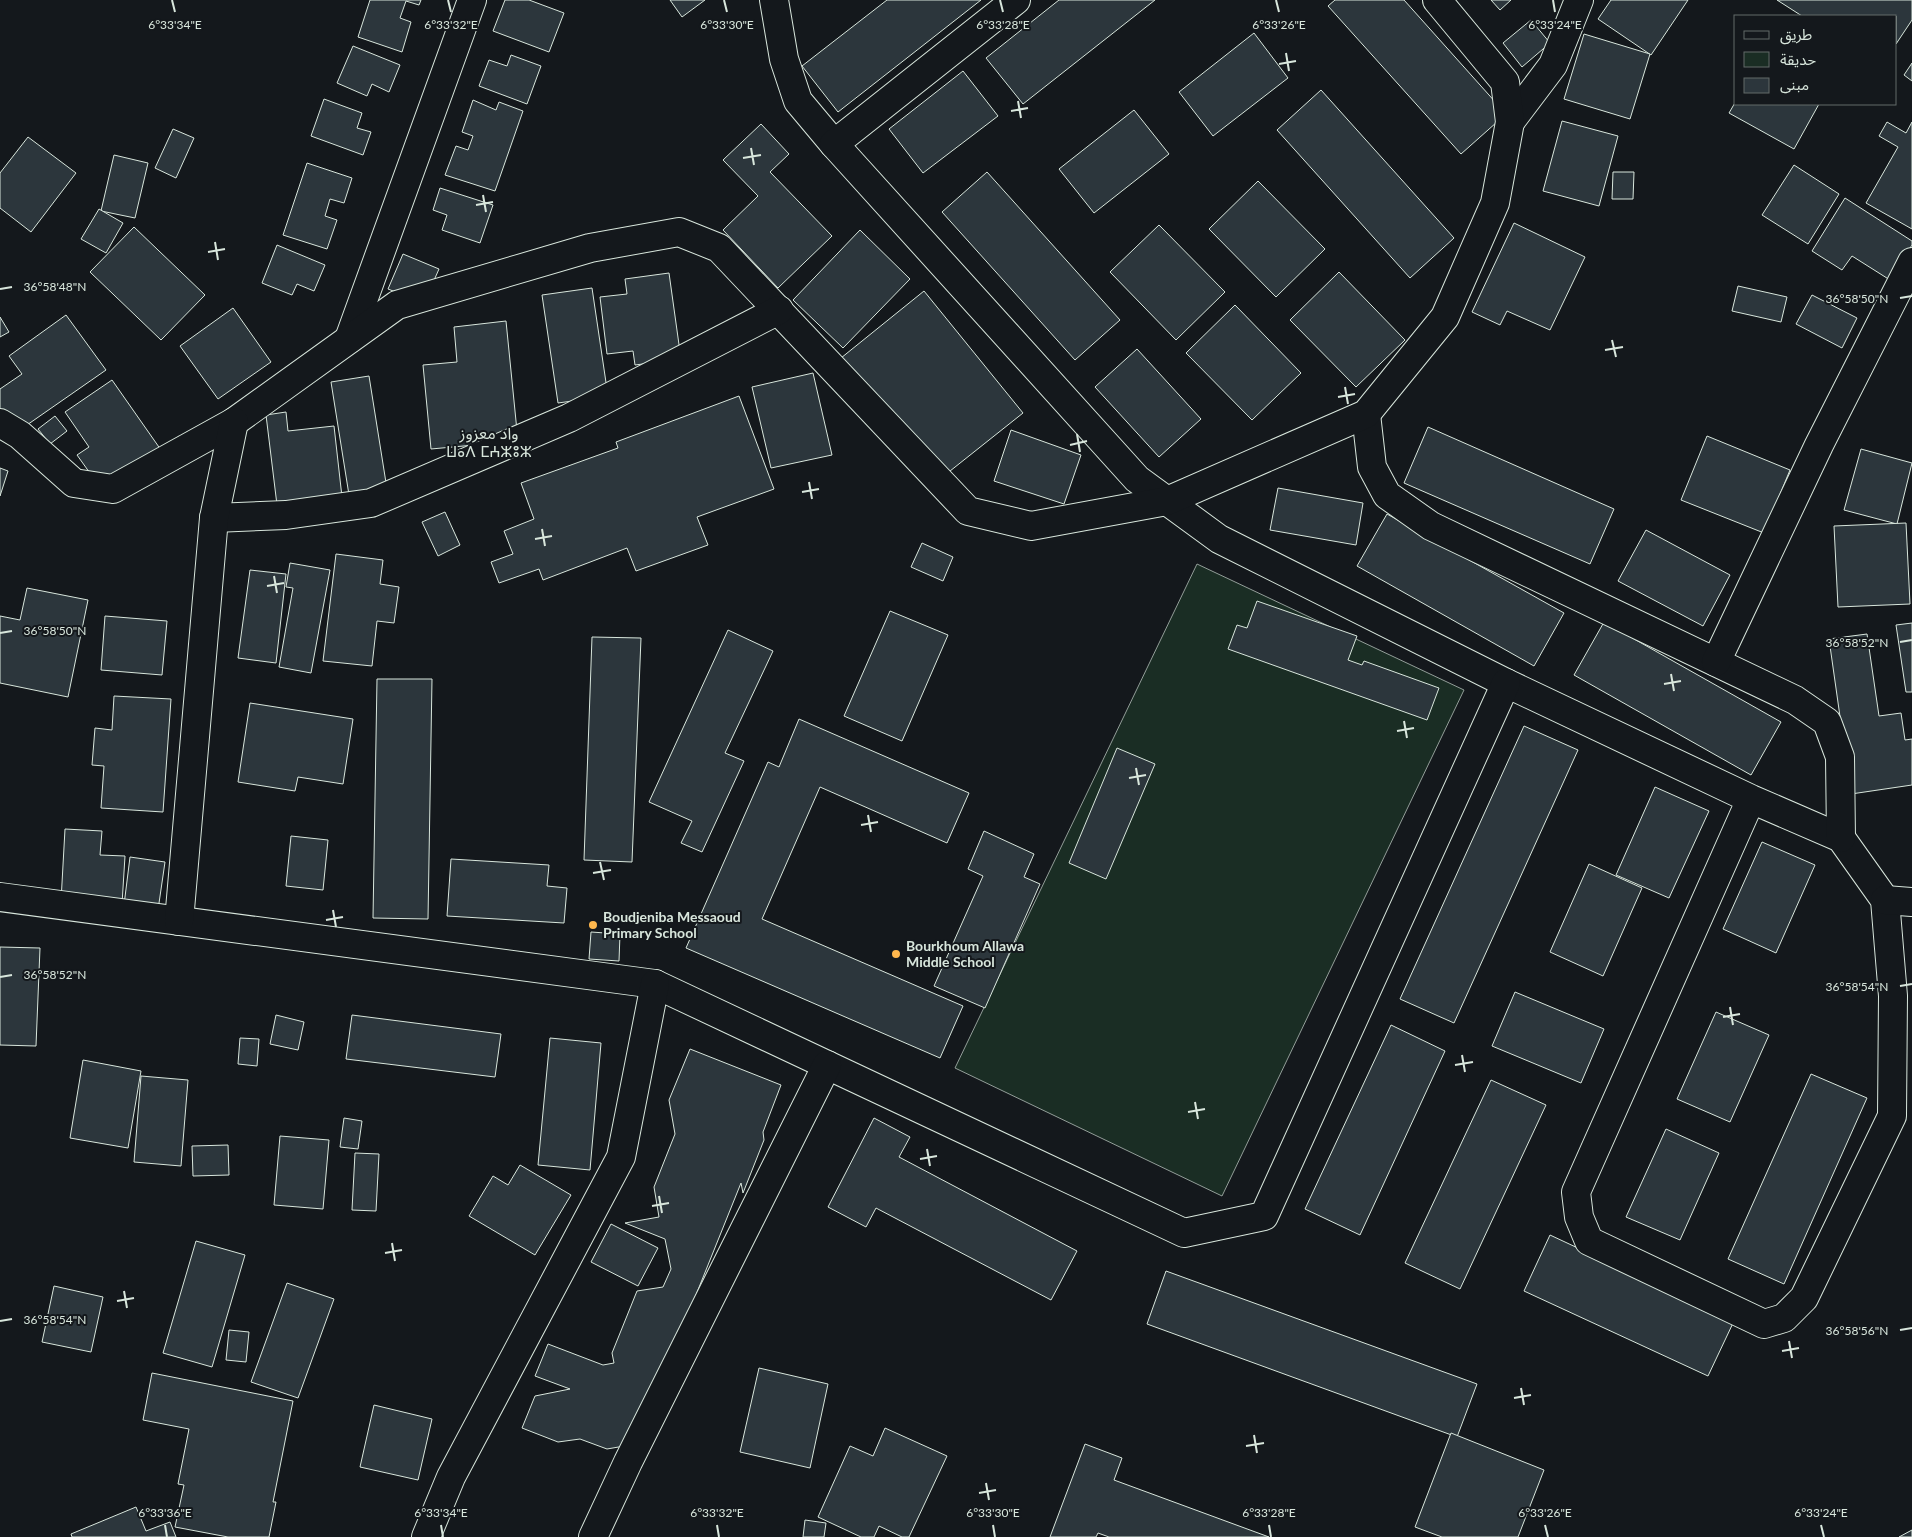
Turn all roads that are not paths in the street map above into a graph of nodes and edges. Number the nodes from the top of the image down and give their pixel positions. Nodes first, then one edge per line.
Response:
1 (472, 0) edge
2 (774, 0) edge
3 (1016, 0) edge
4 (1437, 0) edge
5 (1580, 0) edge
6 (1510, 122) junction
7 (834, 144) junction
8 (1912, 262) edge
9 (779, 310) junction
10 (349, 339) junction
11 (1366, 414) junction
12 (234, 422) junction
13 (0, 423) edge
14 (1167, 501) junction
15 (214, 518) junction
16 (1716, 662) junction
17 (1506, 682) junction
18 (1751, 799) junction
19 (1841, 838) junction
20 (0, 897) edge
21 (1885, 900) junction
22 (1912, 902) edge
23 (179, 921) junction
24 (655, 984) junction
25 (827, 1065) junction
26 (426, 1537) edge
27 (593, 1537) edge

1 - 10 street
2 - 7 street
3 - 7 street
4 - 6 street
5 - 6 street
6 - 11 street
7 - 14 street
8 - 16 street
9 - 10 street
9 - 14 street
9 - 15 street
10 - 12 street
11 - 14 street
11 - 16 street
12 - 13 street
12 - 15 street
14 - 17 street
15 - 23 street
16 - 19 street
17 - 18 street
17 - 25 street
18 - 19 street
18 - 21 street
19 - 21 street
20 - 23 street
21 - 22 street
23 - 24 street
24 - 25 street
24 - 26 street
25 - 27 street

